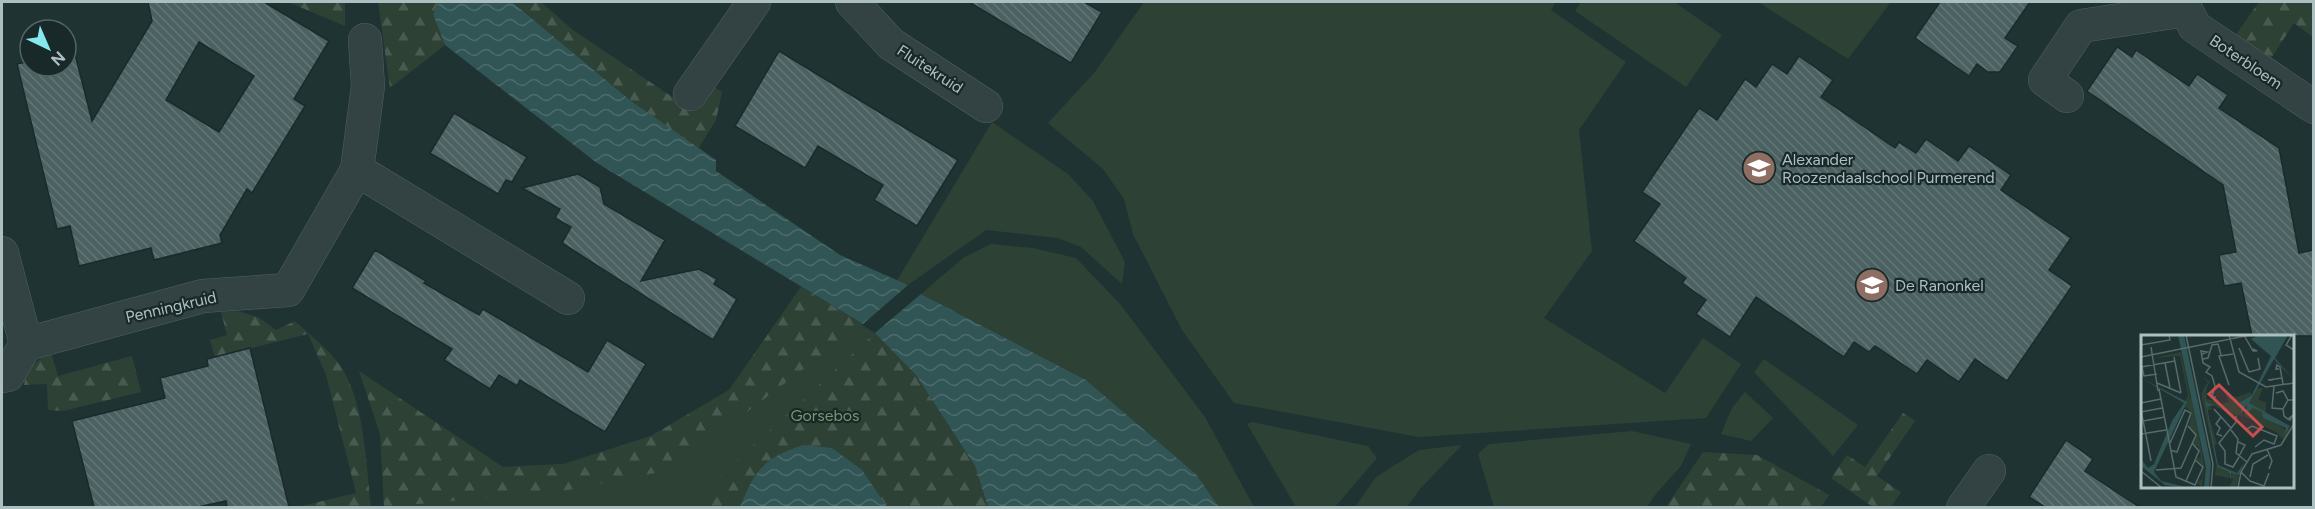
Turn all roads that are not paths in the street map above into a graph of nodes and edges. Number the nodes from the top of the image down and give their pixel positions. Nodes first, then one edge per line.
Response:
1 (754, 2) edge
2 (852, 2) edge
3 (2189, 6) edge
4 (365, 40) dead end
5 (690, 94) dead end
6 (2067, 96) dead end
7 (986, 106) dead end
8 (2313, 107) edge
9 (357, 170) junction
10 (2, 253) edge
11 (568, 298) dead end
12 (26, 344) junction
13 (2, 376) edge
14 (1989, 471) dead end
15 (1963, 507) edge

1 - 5 street
2 - 7 street, Fluitekruid
3 - 6 street, Boterbloem
3 - 8 street, Boterbloem
4 - 9 street, Penningkruid
9 - 11 street
9 - 12 street, Penningkruid
10 - 12 street
12 - 13 street
14 - 15 street

